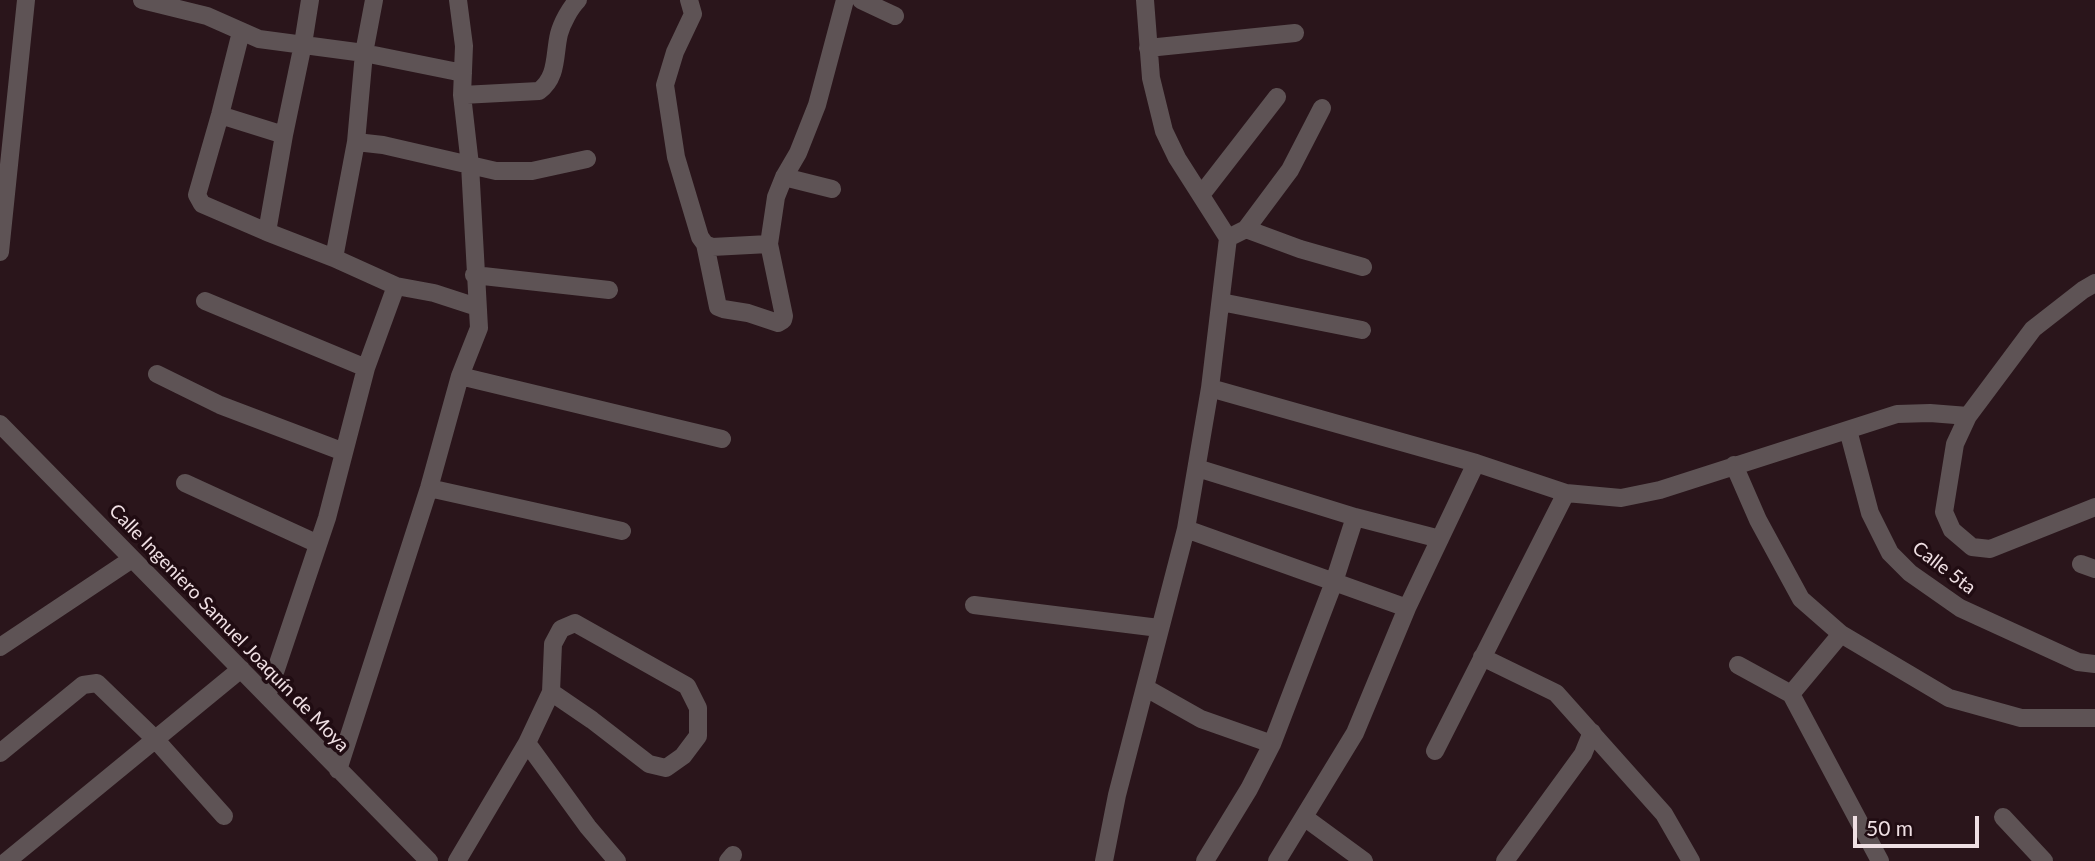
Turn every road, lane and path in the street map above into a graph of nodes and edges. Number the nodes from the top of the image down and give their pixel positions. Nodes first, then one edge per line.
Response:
1 (26, 0) edge
2 (142, 0) edge
3 (310, 0) edge
4 (374, 0) edge
5 (458, 0) edge
6 (578, 0) edge
7 (689, 0) edge
8 (845, 0) edge
9 (861, 0) edge
10 (1145, 0) edge
11 (895, 16) dead end
12 (241, 32) junction
13 (1295, 33) dead end
14 (303, 44) junction
15 (1148, 48) junction
16 (364, 53) junction
17 (463, 73) junction
18 (463, 95) junction
19 (1277, 97) dead end
20 (1322, 108) dead end
21 (220, 115) junction
22 (284, 135) junction
23 (356, 142) junction
24 (586, 159) dead end
25 (470, 165) junction
26 (784, 177) junction
27 (832, 189) dead end
28 (1201, 195) junction
29 (1247, 229) junction
30 (267, 232) junction
31 (1228, 238) junction
32 (705, 244) junction
33 (769, 244) junction
34 (0, 252) edge
35 (334, 258) junction
36 (1363, 267) dead end
37 (474, 275) junction
38 (2095, 283) edge
39 (396, 286) junction
40 (608, 290) dead end
41 (205, 301) dead end
42 (1221, 302) junction
43 (477, 307) junction
44 (1362, 330) dead end
45 (366, 368) junction
46 (157, 374) dead end
47 (460, 376) junction
48 (1210, 388) junction
49 (1968, 416) junction
50 (1848, 430) junction
51 (4, 434) edge
52 (722, 439) dead end
53 (344, 452) junction
54 (1476, 463) junction
55 (1734, 466) junction
56 (1197, 468) junction
57 (185, 483) dead end
58 (429, 488) junction
59 (1566, 493) junction
60 (2095, 507) edge
61 (1355, 517) junction
62 (1186, 529) junction
63 (622, 531) dead end
64 (1440, 539) junction
65 (317, 544) junction
66 (132, 559) junction
67 (1334, 582) junction
68 (974, 605) dead end
69 (1407, 608) junction
70 (1160, 628) junction
71 (1841, 635) junction
72 (0, 647) edge
73 (1482, 657) junction
74 (2095, 664) edge
75 (1738, 665) dead end
76 (241, 669) junction
77 (1146, 688) junction
78 (551, 692) junction
79 (1791, 694) junction
80 (267, 696) junction
81 (2095, 718) edge
82 (1592, 732) junction
83 (155, 739) junction
84 (527, 743) junction
85 (1272, 744) junction
86 (1436, 751) dead end
87 (0, 753) edge
88 (338, 770) junction
89 (224, 816) dead end
90 (1304, 817) junction
91 (2003, 817) dead end
92 (7, 861) edge
93 (429, 861) edge
94 (457, 861) edge
95 (617, 861) edge
96 (1104, 861) edge
97 (1205, 861) edge
98 (1277, 861) edge
99 (1364, 861) edge
100 (1505, 861) edge
101 (1691, 861) edge
102 (1880, 861) edge
103 (2044, 861) edge

1 - 34 street
2 - 12 street
3 - 14 street
4 - 16 street
5 - 17 street
6 - 18 street
7 - 32 street
8 - 26 street
9 - 11 street
10 - 15 street
12 - 14 street
12 - 21 street
13 - 15 street
14 - 16 street
14 - 22 street
15 - 28 street
16 - 17 street
16 - 23 street
17 - 18 street
18 - 25 street
19 - 28 street
20 - 29 street
21 - 22 street
21 - 30 street
22 - 30 street
23 - 25 street
23 - 35 street
24 - 25 street
25 - 37 street
26 - 27 street
26 - 33 street
28 - 31 street
29 - 31 street
29 - 36 street
30 - 35 street
31 - 42 street
32 - 33 street
32 - 33 street
35 - 39 street
37 - 40 street
37 - 43 street
38 - 49 street
39 - 43 street
39 - 45 street
41 - 45 street
42 - 44 street
42 - 48 street
43 - 47 street
45 - 53 street
46 - 53 street
47 - 52 street
47 - 58 street
48 - 54 street
48 - 56 street
49 - 50 street
49 - 60 street
50 - 55 street
50 - 74 street, Calle 5ta
51 - 66 street, Calle Ingeniero Samuel Joaquín de Moya
53 - 65 street
54 - 59 street
54 - 64 street
55 - 59 street
55 - 71 street
56 - 61 street
56 - 62 street
57 - 65 street
58 - 63 street
58 - 88 street
59 - 73 street
61 - 64 street
61 - 67 street
62 - 67 street
62 - 70 street
64 - 69 street
65 - 80 street
66 - 72 street
66 - 76 street, Calle Ingeniero Samuel Joaquín de Moya
67 - 69 street
67 - 85 street
68 - 70 street
69 - 90 street
70 - 77 street
71 - 79 street
71 - 81 street
73 - 82 street
73 - 86 street
75 - 79 street
76 - 80 street, Calle Ingeniero Samuel Joaquín de Moya
76 - 83 street
77 - 85 street
77 - 96 street
78 - 78 street
78 - 84 street
79 - 102 street
80 - 88 street, Calle Ingeniero Samuel Joaquín de Moya
82 - 100 street
82 - 101 street
83 - 87 street
83 - 89 street
83 - 92 street
84 - 94 street
84 - 95 street
85 - 97 street
88 - 93 street, Calle Ingeniero Samuel Joaquín de Moya
90 - 98 street
90 - 99 street
91 - 103 street

